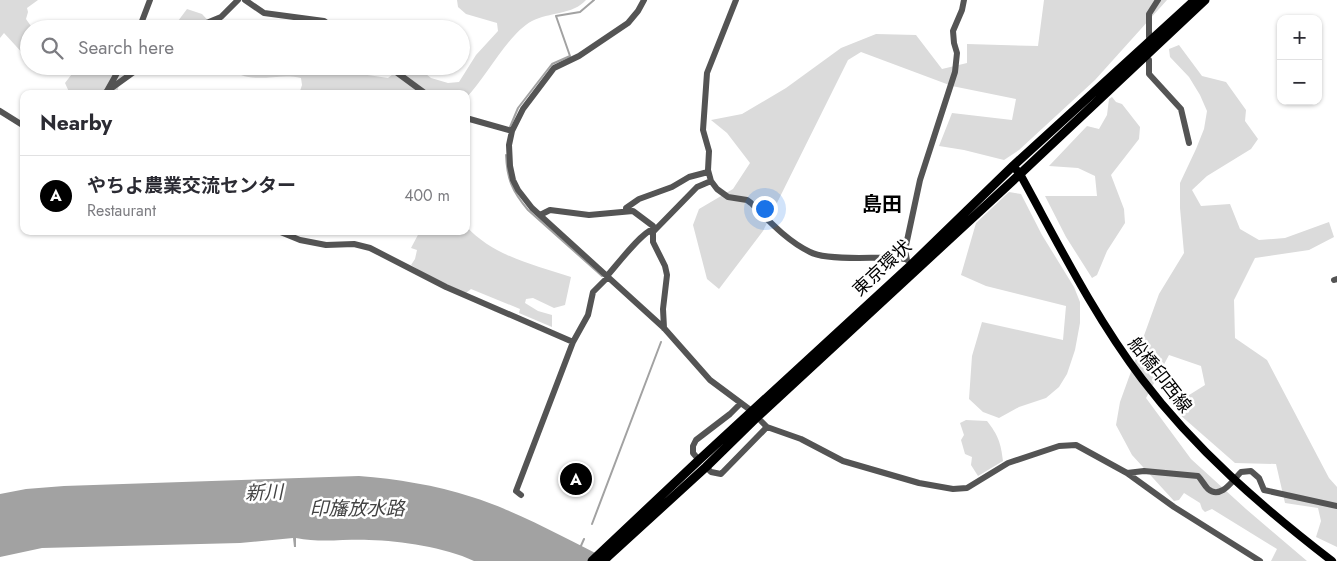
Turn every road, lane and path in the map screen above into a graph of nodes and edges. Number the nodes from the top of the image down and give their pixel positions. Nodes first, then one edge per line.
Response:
1 (150, 0) edge
2 (238, 0) edge
3 (245, 0) edge
4 (644, 0) edge
5 (736, 0) edge
6 (964, 0) edge
7 (1158, 0) edge
8 (1195, 0) edge
9 (1205, 0) edge
10 (142, 20) edge
11 (214, 20) edge
12 (316, 20) edge
13 (1149, 37) dead end
14 (1149, 60) dead end
15 (116, 75) edge
16 (130, 75) edge
17 (400, 75) edge
18 (107, 90) edge
19 (109, 90) edge
20 (421, 90) edge
21 (0, 111) edge
22 (470, 119) edge
23 (20, 124) edge
24 (512, 131) junction
25 (1189, 143) dead end
26 (1013, 166) junction
27 (708, 172) junction
28 (1020, 174) junction
29 (711, 181) junction
30 (626, 211) junction
31 (540, 215) junction
32 (652, 231) junction
33 (288, 235) edge
34 (922, 258) junction
35 (908, 262) junction
36 (607, 276) junction
37 (857, 319) junction
38 (664, 328) junction
39 (573, 342) junction
40 (741, 403) junction
41 (749, 409) dead end
42 (761, 421) dead end
43 (768, 427) junction
44 (699, 460) junction
45 (706, 467) junction
46 (1128, 473) junction
47 (1234, 479) junction
48 (521, 495) dead end
49 (1337, 506) edge
50 (616, 544) junction
51 (592, 561) edge
52 (603, 561) edge
53 (1260, 561) edge
54 (1332, 561) edge

1 - 10 street
2 - 11 street
3 - 12 street
4 - 24 street
5 - 27 street
6 - 35 street
7 - 13 street
8 - 26 highway, 東京環状
9 - 28 highway, 東京環状
14 - 25 street
15 - 18 street
16 - 19 street
17 - 20 street
21 - 23 street
22 - 24 street
24 - 31 street
26 - 28 main road, 船橋印西線
26 - 34 highway, 東京環状
27 - 29 street
27 - 30 street
28 - 34 highway, 東京環状
28 - 47 main road, 船橋印西線
29 - 32 street
29 - 35 street
30 - 31 street
30 - 32 street
31 - 36 street
32 - 36 street
32 - 38 street
33 - 39 street
34 - 35 highway, 東京環状
34 - 37 highway, 東京環状
35 - 37 highway, 東京環状
36 - 38 street
36 - 39 street
37 - 44 highway, 東京環状
37 - 45 highway, 東京環状
38 - 40 street
39 - 48 street
40 - 41 street
40 - 44 street
42 - 43 street
43 - 45 street
43 - 46 street
44 - 50 highway, 東京環状
45 - 50 highway, 東京環状
46 - 47 street
46 - 53 street
47 - 49 street
47 - 54 main road, 船橋印西線
50 - 51 highway, 東京環状
50 - 52 highway, 東京環状

